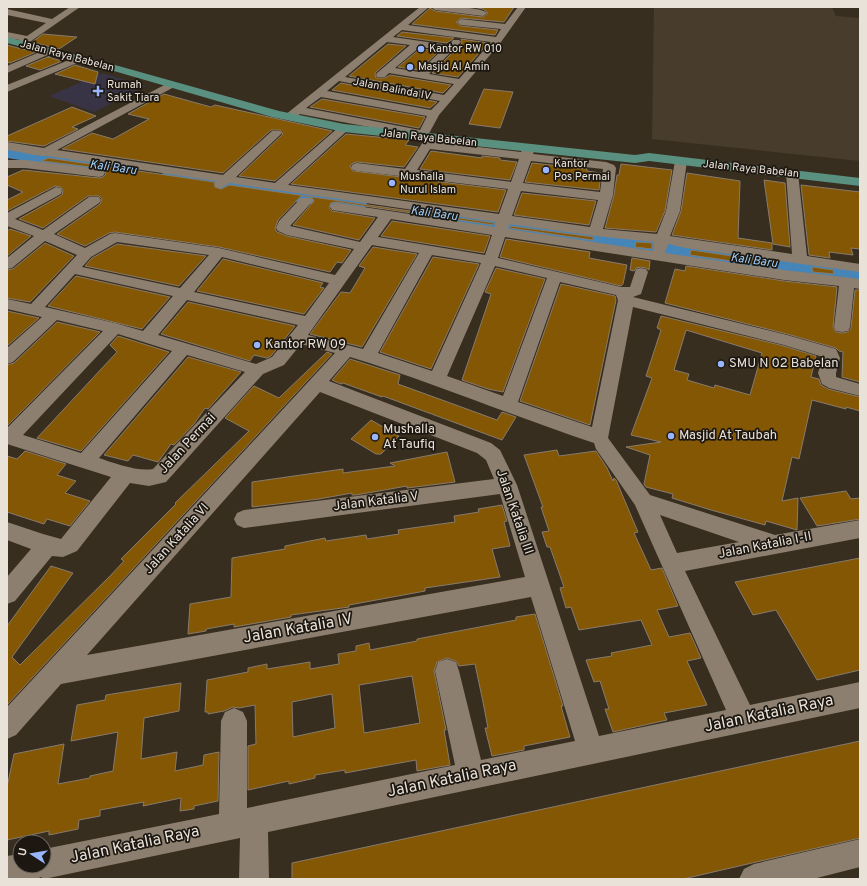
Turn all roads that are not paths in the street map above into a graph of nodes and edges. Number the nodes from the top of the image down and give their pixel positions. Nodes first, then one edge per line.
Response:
1 (76, 7) edge
2 (425, 7) edge
3 (435, 7) edge
4 (522, 7) edge
5 (483, 10) edge
6 (7, 12) edge
7 (494, 14) dead end
8 (414, 16) junction
9 (429, 18) dead end
10 (54, 22) junction
11 (400, 27) junction
12 (506, 28) junction
13 (451, 34) junction
14 (7, 35) edge
15 (462, 36) junction
16 (386, 39) junction
17 (7, 40) edge
18 (498, 40) junction
19 (24, 41) junction
20 (418, 44) junction
21 (449, 48) junction
22 (49, 51) junction
23 (79, 59) junction
24 (7, 70) edge
25 (387, 70) junction
26 (421, 76) junction
27 (337, 78) junction
28 (460, 82) junction
29 (170, 84) junction
30 (370, 85) junction
31 (7, 89) edge
32 (392, 89) junction
33 (319, 93) junction
34 (447, 99) junction
35 (378, 104) junction
36 (294, 113) junction
37 (434, 114) junction
38 (344, 128) junction
39 (276, 133) dead end
40 (422, 135) junction
41 (7, 146) edge
42 (527, 153) junction
43 (24, 160) edge
44 (681, 161) junction
45 (357, 167) dead end
46 (138, 172) junction
47 (408, 174) junction
48 (792, 174) junction
49 (860, 182) edge
50 (222, 184) junction
51 (514, 186) junction
52 (278, 187) junction
53 (56, 191) dead end
54 (605, 197) junction
55 (94, 200) dead end
56 (306, 201) junction
57 (374, 207) junction
58 (387, 215) junction
59 (7, 218) edge
60 (7, 221) edge
61 (503, 225) junction
62 (595, 232) junction
63 (44, 235) junction
64 (366, 244) junction
65 (661, 247) junction
66 (428, 250) junction
67 (219, 252) junction
68 (86, 254) junction
69 (490, 260) junction
70 (800, 260) junction
71 (7, 265) edge
72 (71, 269) junction
73 (640, 272) dead end
74 (854, 274) edge
75 (555, 276) junction
76 (339, 281) junction
77 (183, 293) junction
78 (623, 296) junction
79 (7, 304) edge
80 (34, 310) junction
81 (54, 314) junction
82 (308, 322) junction
83 (842, 327) dead end
84 (115, 328) junction
85 (147, 337) junction
86 (297, 338) junction
87 (184, 348) junction
88 (357, 354) junction
89 (7, 358) edge
90 (257, 370) junction
91 (437, 380) junction
92 (318, 384) junction
93 (860, 390) edge
94 (508, 406) junction
95 (8, 437) edge
96 (603, 444) dead end
97 (85, 461) junction
98 (125, 474) junction
99 (508, 485) junction
100 (643, 501) junction
101 (244, 519) dead end
102 (860, 529) edge
103 (7, 531) edge
104 (775, 544) junction
105 (48, 545) junction
106 (670, 564) junction
107 (539, 585) junction
108 (7, 594) edge
109 (447, 671) dead end
110 (56, 673) junction
111 (860, 695) edge
112 (744, 719) junction
113 (234, 721) dead end
114 (7, 726) edge
115 (591, 750) junction
116 (471, 775) junction
117 (243, 823) junction
118 (860, 853) edge
119 (52, 862) edge
120 (808, 873) edge
121 (254, 879) edge
122 (754, 879) edge

1 - 10 street
2 - 8 street
3 - 5 street
4 - 12 street
5 - 7 street
6 - 10 street
8 - 9 street
8 - 11 street
10 - 19 street
11 - 13 street
11 - 16 street
12 - 13 street
12 - 18 street
13 - 15 street
14 - 19 street
15 - 18 street
15 - 21 street
16 - 20 street
16 - 27 street
17 - 19 main road, Jalan Raya Babelan
18 - 28 street
19 - 22 main road, Jalan Raya Babelan
20 - 21 street
20 - 25 street
21 - 26 street
22 - 23 main road, Jalan Raya Babelan
22 - 24 street
23 - 29 main road, Jalan Raya Babelan
23 - 31 street
25 - 26 street
25 - 30 street
26 - 28 street
27 - 30 street, Jalan Balinda IV
27 - 33 street
28 - 34 street
29 - 36 main road, Jalan Raya Babelan
29 - 43 street
30 - 32 street, Jalan Balinda IV
32 - 34 street, Jalan Balinda IV
32 - 35 street
33 - 35 street
33 - 36 street
34 - 37 street
35 - 37 street
36 - 38 main road, Jalan Raya Babelan
36 - 40 street
37 - 40 street
38 - 40 main road, Jalan Raya Babelan
38 - 52 street
39 - 50 street
40 - 42 main road, Jalan Raya Babelan
41 - 43 street
42 - 44 main road, Jalan Raya Babelan
42 - 47 street
42 - 51 street
42 - 54 street
43 - 46 street
43 - 46 street
44 - 48 main road, Jalan Raya Babelan
44 - 65 street
45 - 47 street
46 - 50 street
47 - 51 street
48 - 49 main road, Jalan Raya Babelan
48 - 70 street
50 - 52 street
50 - 56 street
51 - 54 street
51 - 61 street
52 - 57 street
53 - 59 street
54 - 62 street
55 - 63 street
56 - 57 street
56 - 64 street
57 - 58 street
57 - 61 street
58 - 61 street
58 - 64 street, Jalan Permai
60 - 63 street
61 - 62 street
61 - 65 street
61 - 69 street
62 - 65 street
63 - 68 street
63 - 71 street
64 - 66 street
64 - 76 street, Jalan Permai
65 - 70 street
65 - 74 street
66 - 69 street
66 - 88 street, Jalan Katalia VI
67 - 68 street
67 - 76 street
67 - 77 street
68 - 72 street
69 - 75 street
69 - 91 street
70 - 74 street
72 - 77 street
72 - 80 street
73 - 78 street
74 - 83 street
75 - 78 street
75 - 94 street
76 - 82 street, Jalan Permai
77 - 82 street
77 - 85 street
78 - 93 street
78 - 94 street
79 - 80 street
80 - 81 street
81 - 84 street
81 - 89 street
82 - 86 street, Jalan Permai
84 - 85 street
84 - 95 street
85 - 87 street
86 - 88 street
86 - 90 street, Jalan Permai
87 - 90 street
87 - 97 street
88 - 91 street
88 - 92 street, Jalan Katalia VI
90 - 98 street, Jalan Permai
91 - 94 street
92 - 99 street, Jalan Katalia III
92 - 110 street, Jalan Katalia VI
95 - 97 street, Jalan Permai
96 - 100 street
97 - 98 street, Jalan Permai
98 - 105 street
99 - 101 street, Jalan Katalia V
99 - 107 street, Jalan Katalia III
100 - 104 street
100 - 106 street
102 - 104 street, Jalan Katalia I-II
103 - 105 street
104 - 106 street, Jalan Katalia I-II
105 - 108 street
106 - 112 street
107 - 110 street, Jalan Katalia IV
107 - 115 street, Jalan Katalia III
109 - 116 street
110 - 114 street, Jalan Katalia VI
111 - 112 street, Jalan Katalia Raya
112 - 115 street, Jalan Katalia Raya
113 - 117 street
115 - 116 street, Jalan Katalia Raya
116 - 117 street, Jalan Katalia Raya
117 - 119 street, Jalan Katalia Raya
117 - 121 street
118 - 120 street
120 - 122 street

